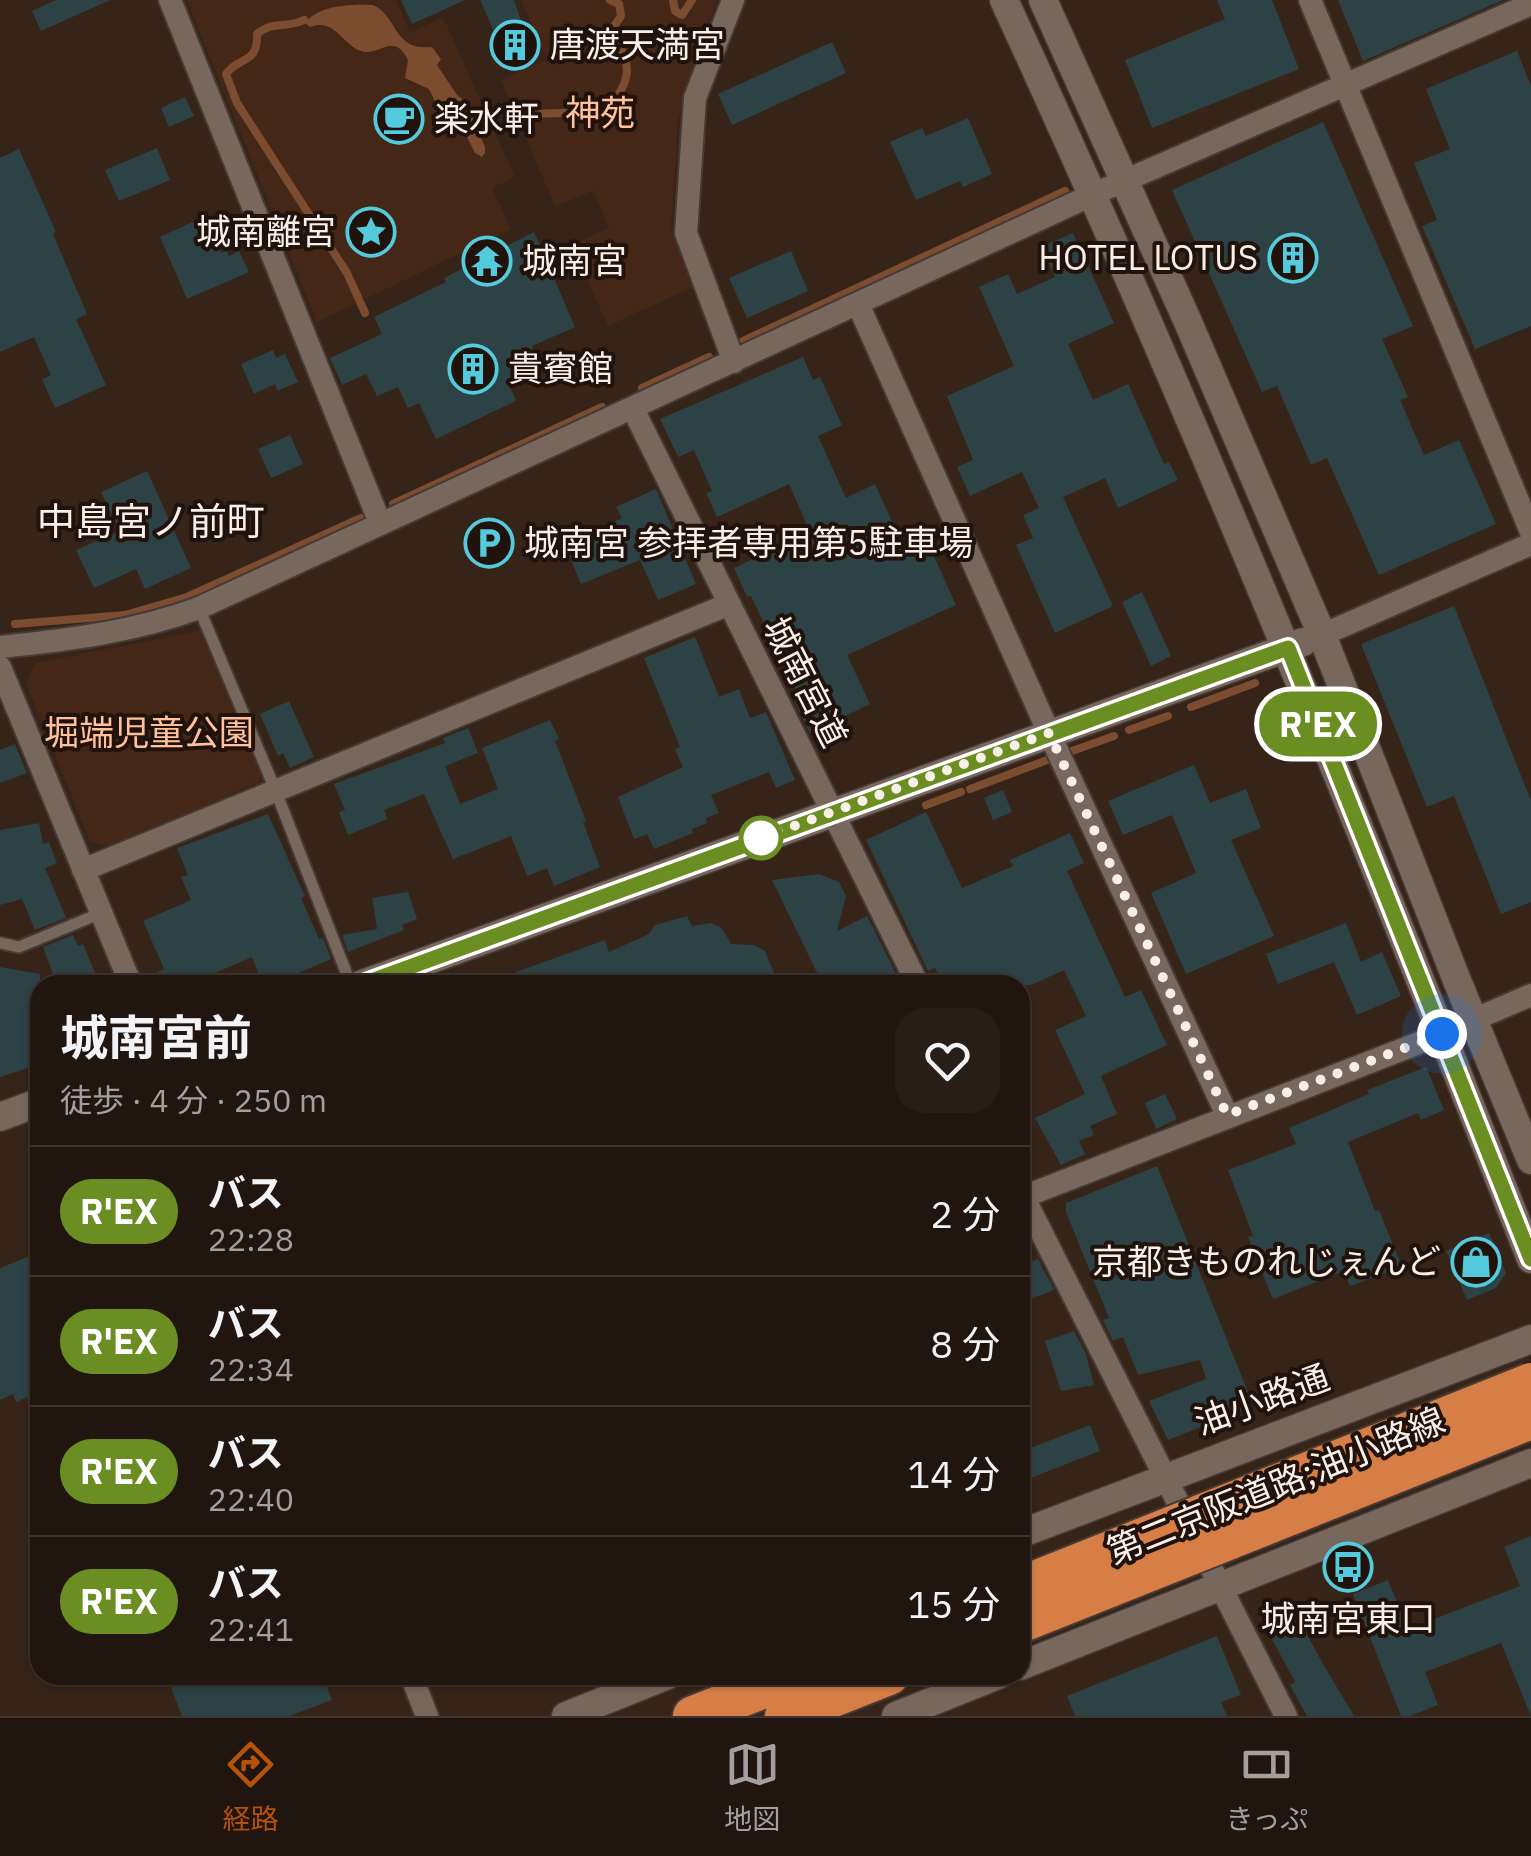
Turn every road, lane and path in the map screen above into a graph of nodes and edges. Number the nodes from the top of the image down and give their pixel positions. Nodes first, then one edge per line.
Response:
1 (170, 0) edge
2 (733, 0) edge
3 (1004, 0) edge
4 (1043, 0) edge
5 (1310, 0) edge
6 (1531, 4) edge
7 (1345, 84) junction
8 (1124, 181) junction
9 (1094, 194) junction
10 (858, 304) junction
11 (734, 362) junction
12 (633, 409) junction
13 (380, 523) junction
14 (1531, 532) edge
15 (1531, 544) edge
16 (727, 605) junction
17 (199, 608) junction
18 (1322, 635) junction
19 (0, 646) edge
20 (1288, 648) junction
21 (0, 667) edge
22 (1049, 733) junction
23 (275, 789) junction
24 (832, 812) junction
25 (84, 870) junction
26 (101, 914) junction
27 (0, 943) edge
28 (126, 975) edge
29 (347, 975) edge
30 (387, 975) edge
31 (913, 975) edge
32 (1531, 995) edge
33 (1473, 1020) junction
34 (1442, 1034) junction
35 (30, 1106) edge
36 (1227, 1115) junction
37 (0, 1117) edge
38 (1531, 1160) edge
39 (1030, 1191) edge
40 (1030, 1210) edge
41 (1531, 1259) edge
42 (1531, 1339) edge
43 (1531, 1383) edge
44 (1531, 1419) edge
45 (1531, 1464) edge
46 (1163, 1477) junction
47 (1030, 1530) edge
48 (1030, 1583) edge
49 (1218, 1587) junction
50 (1030, 1619) edge
51 (1030, 1662) edge
52 (414, 1685) edge
53 (643, 1685) edge
54 (772, 1685) edge
55 (863, 1685) edge
56 (973, 1685) edge
57 (427, 1716) edge
58 (566, 1716) edge
59 (693, 1716) edge
60 (784, 1716) edge
61 (896, 1716) edge
62 (1286, 1716) edge

1 - 13 street
2 - 11 street
3 - 9 street
4 - 8 street
5 - 7 street
6 - 7 street
7 - 8 street
7 - 14 street
8 - 9 street
8 - 18 street
9 - 10 street
9 - 20 street
10 - 11 street
10 - 22 street
11 - 12 street
12 - 13 street
12 - 16 street, 城南宮道
13 - 17 street
15 - 18 street
16 - 23 street
16 - 24 street, 城南宮道
17 - 19 street
17 - 23 lane
18 - 20 street
18 - 33 street
20 - 22 street
20 - 34 street
21 - 25 street
22 - 24 street
22 - 36 street
23 - 25 street
23 - 29 lane
24 - 30 street
24 - 31 street, 城南宮道
25 - 26 street
26 - 27 lane
26 - 28 street
32 - 33 street
33 - 38 street
34 - 36 street
34 - 41 street
35 - 37 street
36 - 39 street
40 - 46 street
42 - 46 street, 油小路通
43 - 48 highway, 第二京阪道路;油小路線, bridge
44 - 50 highway, 第二京阪道路;油小路線, bridge
45 - 49 street
46 - 47 street, 油小路通
46 - 49 street
49 - 51 street
49 - 62 street
52 - 57 street
53 - 58 street
54 - 59 highway
55 - 60 highway
56 - 61 street

